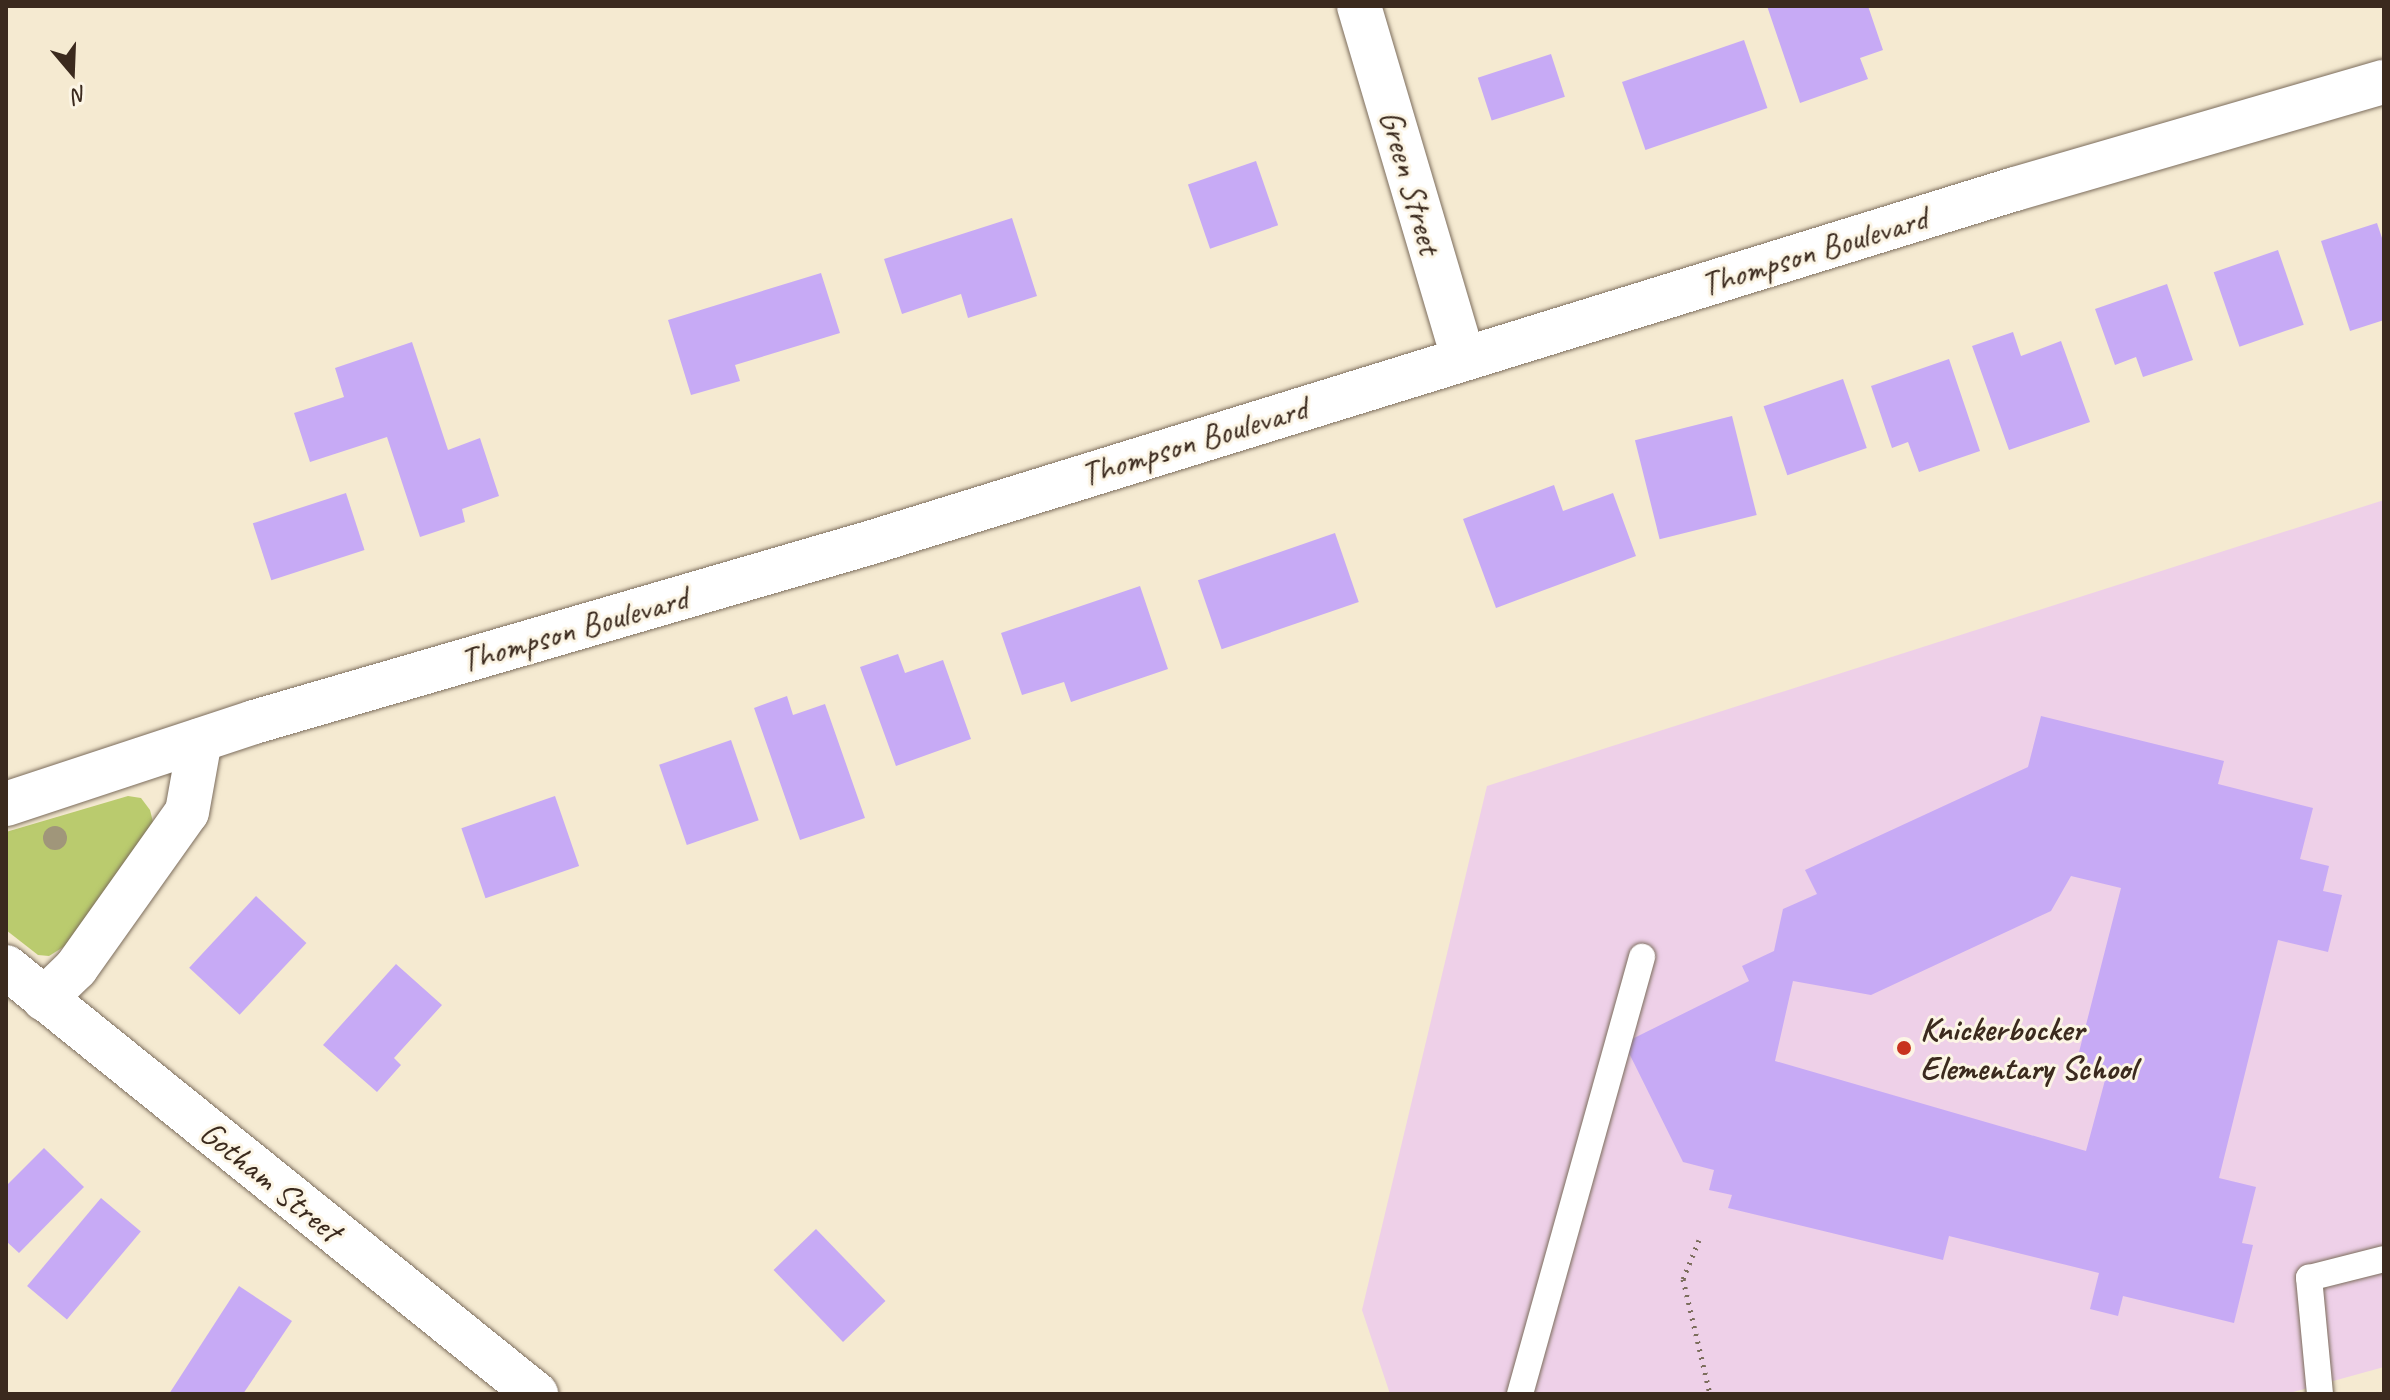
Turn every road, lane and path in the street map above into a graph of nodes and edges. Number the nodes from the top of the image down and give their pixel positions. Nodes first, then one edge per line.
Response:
1 (1359, 6) edge
2 (2384, 82) edge
3 (1463, 357) junction
4 (200, 740) junction
5 (6, 804) edge
6 (1642, 957) dead end
7 (6, 967) edge
8 (44, 999) junction
9 (1699, 1240) dead end
10 (2384, 1259) edge
11 (536, 1394) edge
12 (1520, 1394) edge
13 (1710, 1394) edge
14 (2320, 1394) edge

1 - 3 street, Green Street
2 - 3 street, Thompson Boulevard
3 - 4 street, Thompson Boulevard
4 - 5 street, Thompson Boulevard
4 - 8 street
6 - 12 lane
7 - 8 street, Gotham Street
8 - 11 street, Gotham Street
9 - 13 path
10 - 14 lane

